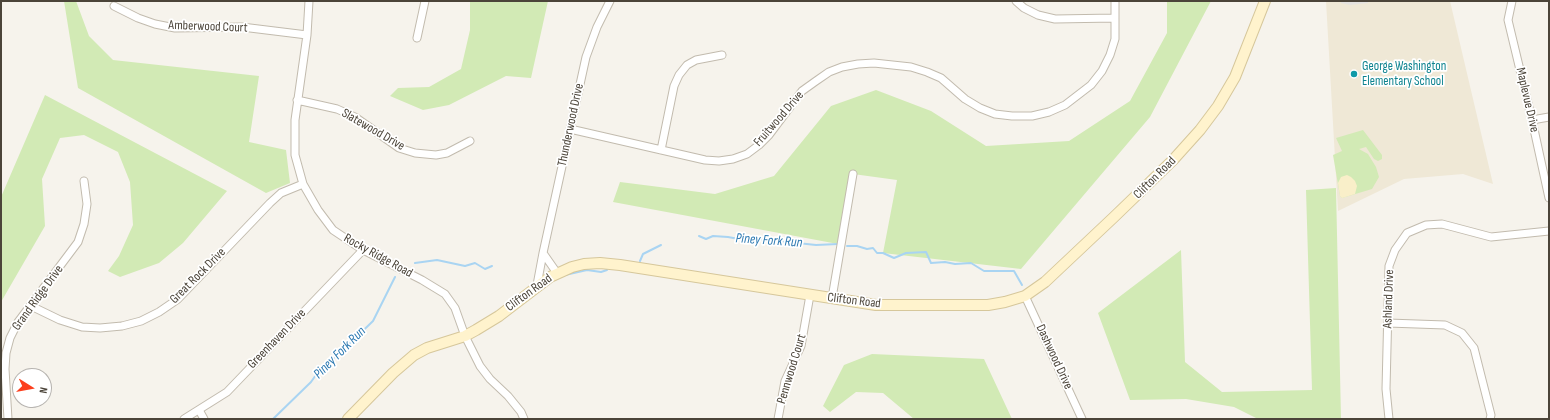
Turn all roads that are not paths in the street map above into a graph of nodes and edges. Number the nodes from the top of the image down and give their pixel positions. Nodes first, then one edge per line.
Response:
1 (309, 1) edge
2 (424, 1) edge
3 (610, 1) edge
4 (1016, 1) edge
5 (1115, 1) edge
6 (1265, 1) edge
7 (1512, 1) edge
8 (114, 6) dead end
9 (1115, 18) junction
10 (307, 35) junction
11 (417, 38) dead end
12 (722, 55) dead end
13 (297, 100) junction
14 (1549, 117) edge
15 (1532, 120) junction
16 (570, 129) junction
17 (470, 141) dead end
18 (661, 150) junction
19 (853, 174) dead end
20 (84, 181) dead end
21 (303, 184) junction
22 (1549, 198) edge
23 (1549, 231) edge
24 (363, 250) junction
25 (543, 253) junction
26 (557, 273) junction
27 (537, 286) junction
28 (810, 295) junction
29 (1025, 296) junction
30 (832, 298) junction
31 (31, 306) junction
32 (1388, 323) junction
33 (465, 336) junction
34 (199, 410) junction
35 (8, 419) edge
36 (184, 419) edge
37 (204, 419) edge
38 (348, 419) edge
39 (524, 419) edge
40 (778, 419) edge
41 (1082, 419) edge
42 (1390, 419) edge
43 (1490, 419) edge

1 - 10 street, Rocky Ridge Road
2 - 11 street
3 - 16 street, Thunderwood Drive
4 - 9 street
5 - 9 street, Fruitwood Drive
6 - 29 main road, Clifton Road
7 - 15 street, Maplevue Drive
8 - 10 street, Amberwood Court
9 - 18 street, Fruitwood Drive
10 - 13 street, Rocky Ridge Road
12 - 18 street
13 - 17 street, Slatewood Drive
13 - 21 street, Rocky Ridge Road
14 - 15 street
15 - 22 street, Maplevue Drive
16 - 18 street, Fruitwood Drive
16 - 25 street, Thunderwood Drive
19 - 30 street
20 - 31 street, Grand Ridge Drive
21 - 24 street, Rocky Ridge Road
21 - 31 street, Great Rock Drive
23 - 32 street, Ashland Drive
24 - 33 street, Rocky Ridge Road
24 - 34 street, Greenhaven Drive
25 - 26 street
25 - 27 street, Thunderwood Drive
26 - 27 main road, Clifton Road
26 - 28 main road, Clifton Road
27 - 33 main road, Clifton Road
28 - 30 main road, Clifton Road
28 - 40 street, Pennwood Court
29 - 30 main road, Clifton Road
29 - 41 street, Dashwood Drive
31 - 35 street, Grand Ridge Drive
32 - 42 street, Ashland Drive
32 - 43 street
33 - 38 main road, Clifton Road
33 - 39 street, Rocky Ridge Road
34 - 36 street, Greenhaven Drive
34 - 37 street

